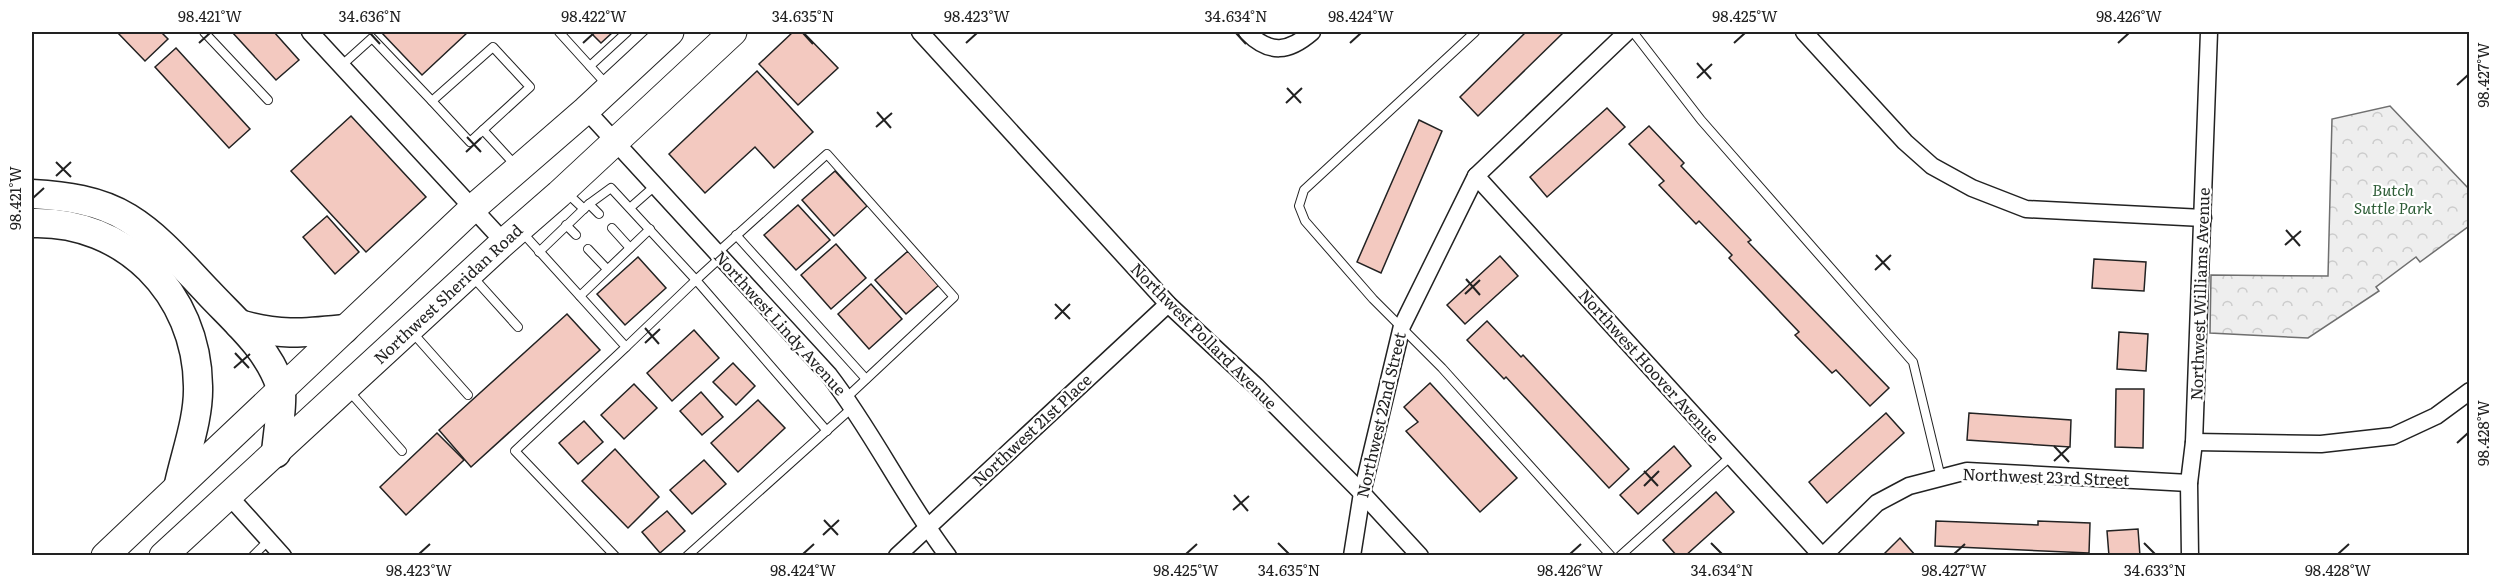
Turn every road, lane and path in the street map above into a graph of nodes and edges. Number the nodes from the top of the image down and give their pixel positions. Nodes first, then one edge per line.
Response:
1 (204, 32) edge
2 (310, 32) edge
3 (559, 32) edge
4 (627, 32) edge
5 (733, 32) edge
6 (920, 32) edge
7 (1247, 32) edge
8 (1312, 32) edge
9 (1475, 32) edge
10 (1627, 32) edge
11 (1633, 32) edge
12 (1804, 32) edge
13 (2209, 32) edge
14 (666, 33) edge
15 (341, 66) junction
16 (590, 66) junction
17 (609, 88) junction
18 (268, 100) dead end
19 (432, 102) junction
20 (586, 110) junction
21 (483, 130) junction
22 (615, 141) junction
23 (518, 169) junction
24 (1476, 176) junction
25 (656, 185) junction
26 (564, 190) junction
27 (32, 194) edge
28 (586, 207) junction
29 (631, 207) junction
30 (473, 208) junction
31 (599, 214) dead end
32 (2204, 218) junction
33 (32, 223) edge
34 (566, 225) junction
35 (612, 228) dead end
36 (650, 229) junction
37 (511, 235) junction
38 (576, 235) dead end
39 (736, 235) junction
40 (630, 248) junction
41 (588, 249) dead end
42 (539, 252) junction
43 (719, 255) junction
44 (607, 269) junction
45 (470, 273) junction
46 (696, 280) junction
47 (580, 296) junction
48 (1168, 304) junction
49 (238, 324) junction
50 (1402, 326) junction
51 (518, 327) dead end
52 (344, 329) junction
53 (410, 329) junction
54 (626, 347) junction
55 (866, 379) junction
56 (281, 388) junction
57 (346, 388) junction
58 (2469, 391) edge
59 (468, 395) dead end
60 (850, 403) junction
61 (826, 431) junction
62 (2194, 442) junction
63 (402, 451) dead end
64 (276, 453) junction
65 (1730, 457) junction
66 (1941, 478) junction
67 (2189, 483) junction
68 (179, 484) junction
69 (1362, 493) junction
70 (229, 496) junction
71 (927, 528) junction
72 (269, 540) junction
73 (105, 555) edge
74 (163, 555) edge
75 (253, 555) edge
76 (283, 555) edge
77 (615, 555) edge
78 (687, 555) edge
79 (897, 555) edge
80 (948, 555) edge
81 (1352, 555) edge
82 (1420, 555) edge
83 (1611, 555) edge
84 (1620, 555) edge
85 (1822, 555) edge
86 (2190, 555) edge

1 - 18 lane
2 - 15 street
3 - 16 lane
4 - 16 lane
5 - 22 main road, Northwest Sheridan Road
6 - 48 street, Northwest Pollard Avenue
7 - 8 street
9 - 50 lane
10 - 24 street, Northwest 22nd Street
11 - 66 lane
12 - 32 street
13 - 32 street, Northwest Williams Avenue
14 - 17 main road
15 - 19 lane
15 - 30 street
16 - 17 lane
17 - 20 main road
19 - 21 lane
19 - 21 lane
20 - 22 street, Northwest Lindy Avenue
20 - 23 main road
21 - 23 lane
22 - 25 street, Northwest Lindy Avenue
22 - 26 main road, Northwest Sheridan Road
23 - 30 main road
24 - 50 street, Northwest 22nd Street
24 - 65 street, Northwest Hoover Avenue
25 - 29 lane
25 - 43 street, Northwest Lindy Avenue
26 - 28 lane
26 - 37 main road, Northwest Sheridan Road
27 - 49 highway
28 - 29 lane
28 - 31 lane
28 - 34 lane
29 - 36 lane
30 - 37 street
30 - 52 main road
32 - 62 street, Northwest Williams Avenue
33 - 68 highway
34 - 38 lane
34 - 42 lane
35 - 40 lane
36 - 40 lane
36 - 46 lane
37 - 42 lane
37 - 45 main road, Northwest Sheridan Road
39 - 43 lane
39 - 55 lane
39 - 55 lane
40 - 44 lane
41 - 44 lane
42 - 47 lane
43 - 46 lane
43 - 60 street, Northwest Lindy Avenue
44 - 47 lane
45 - 51 lane
45 - 53 main road, Northwest Sheridan Road
46 - 54 lane
46 - 61 lane
47 - 54 lane
48 - 69 street, Northwest Pollard Avenue
48 - 71 street, Northwest 21st Place
49 - 52 highway
49 - 56 highway
50 - 69 street, Northwest 22nd Street
50 - 83 lane
52 - 56 main road
53 - 57 main road, Northwest Sheridan Road
53 - 59 lane
54 - 77 lane
55 - 60 lane
56 - 64 highway
56 - 68 main road
57 - 63 lane
57 - 64 main road, Northwest Sheridan Road
58 - 62 street
60 - 61 lane
60 - 71 street, Northwest Lindy Avenue
61 - 78 lane
62 - 67 street, Northwest Williams Avenue
64 - 70 main road, Northwest Sheridan Road
65 - 84 lane
65 - 85 street, Northwest Hoover Avenue
66 - 67 street, Northwest 23rd Street
66 - 85 street, Northwest 23rd Street
67 - 86 street, Northwest Williams Avenue
68 - 73 main road
69 - 81 street, Northwest 22nd Street
69 - 82 street, Northwest Pollard Avenue
70 - 72 street
70 - 74 main road, Northwest Sheridan Road
71 - 79 street, Northwest 21st Place
71 - 80 street, Northwest Lindy Avenue
72 - 75 lane
72 - 76 street

